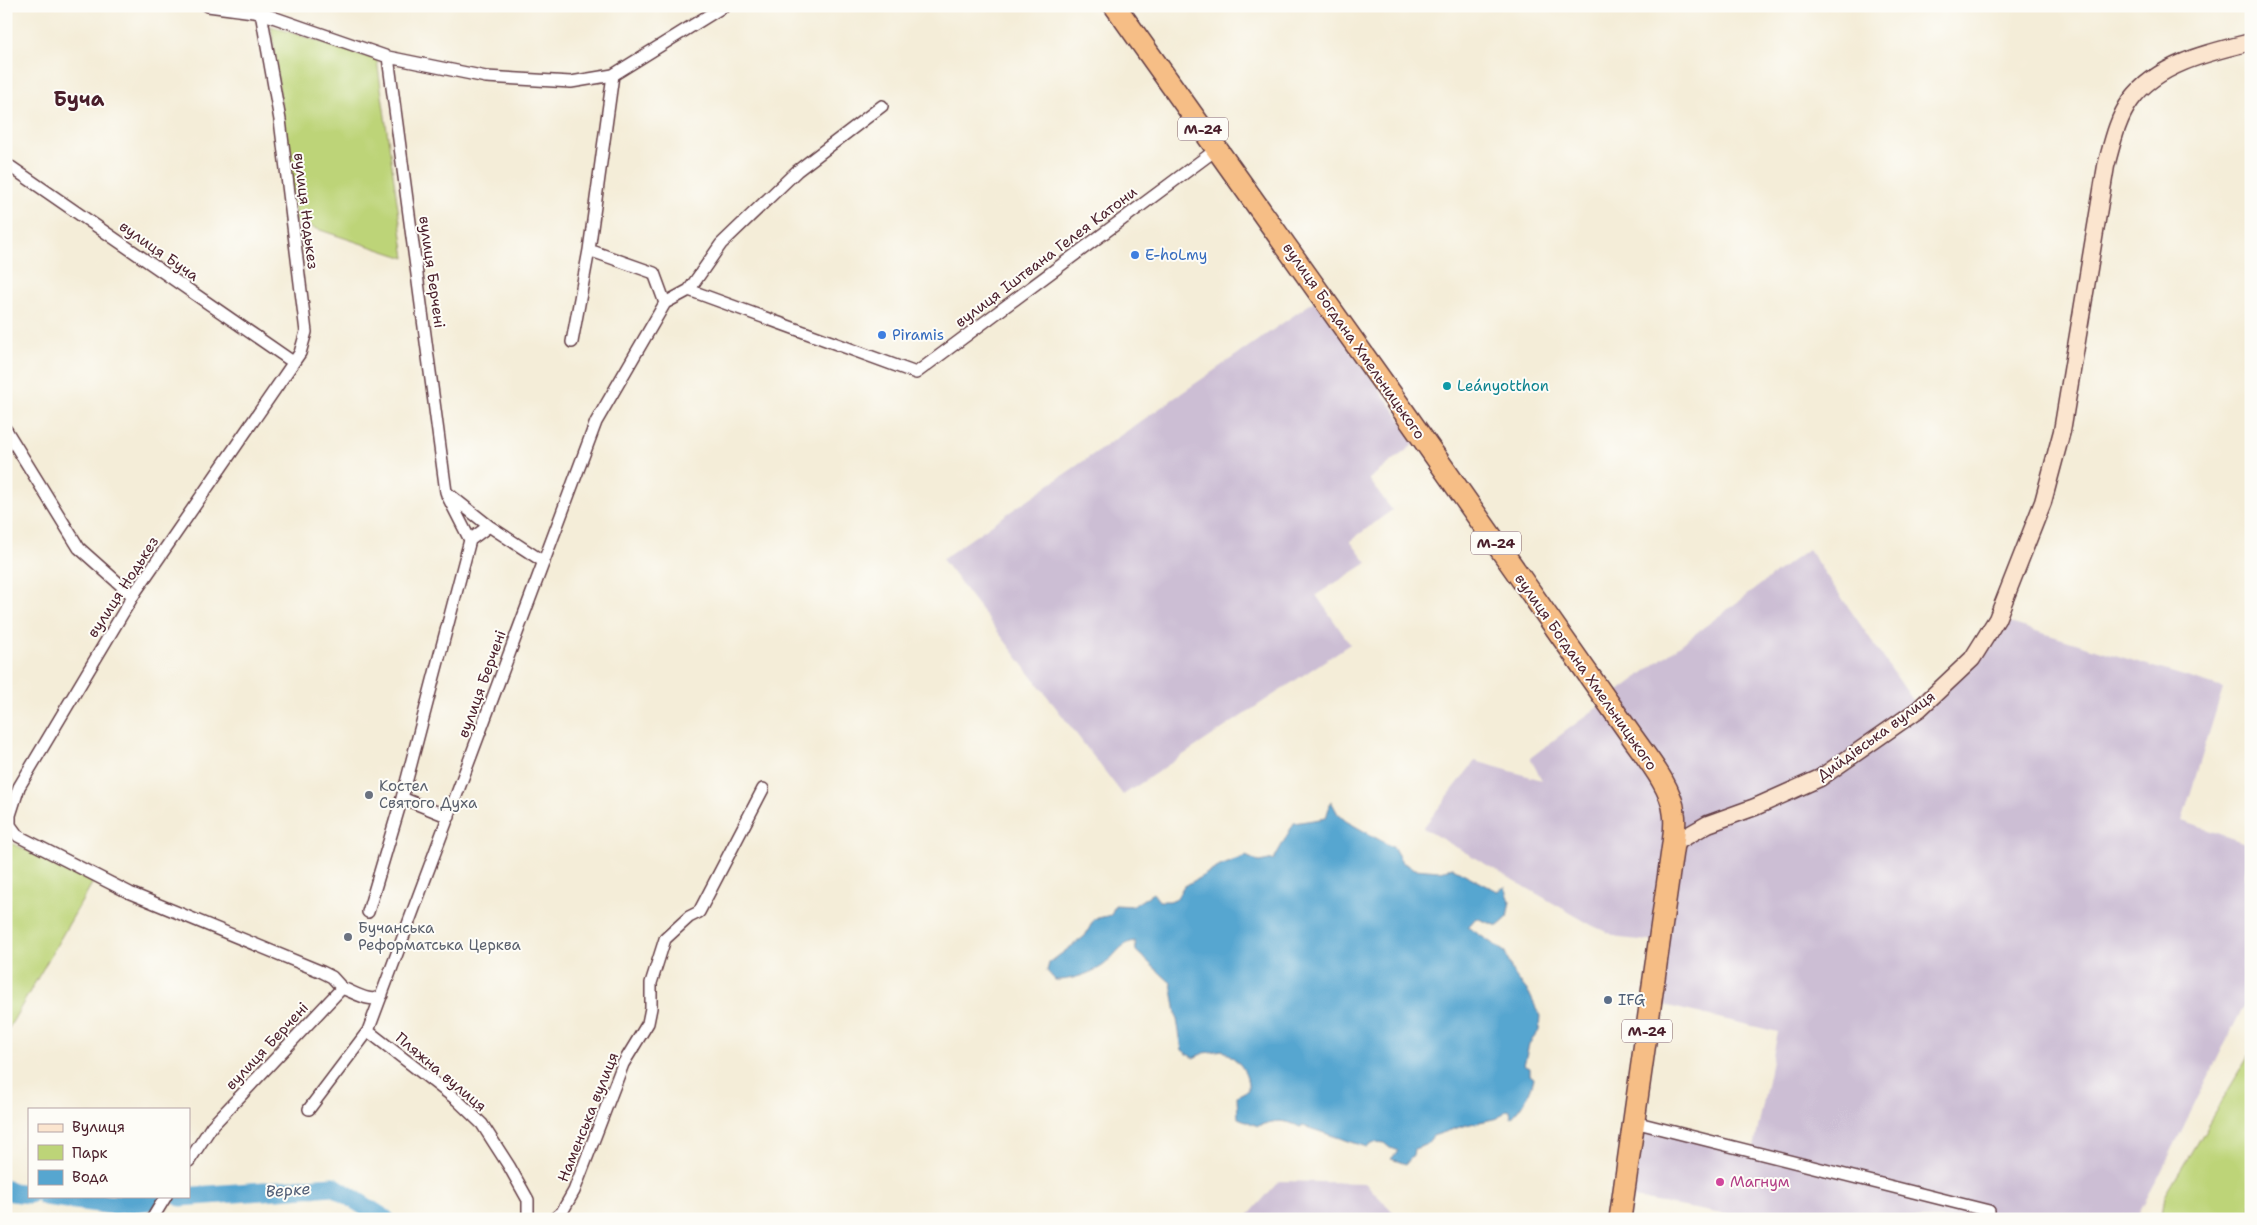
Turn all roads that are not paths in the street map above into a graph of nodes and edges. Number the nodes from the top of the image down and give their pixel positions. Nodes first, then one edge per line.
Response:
1 (208, 6) edge
2 (724, 6) edge
3 (1115, 6) edge
4 (262, 13) junction
5 (2251, 42) edge
6 (388, 57) junction
7 (613, 75) junction
8 (882, 106) dead end
9 (1217, 149) junction
10 (6, 166) edge
11 (589, 250) junction
12 (689, 290) junction
13 (664, 303) junction
14 (572, 342) dead end
15 (293, 362) junction
16 (6, 430) edge
17 (446, 492) junction
18 (489, 526) junction
19 (470, 540) junction
20 (544, 562) junction
21 (133, 596) junction
22 (763, 789) dead end
23 (402, 798) junction
24 (449, 817) junction
25 (6, 830) edge
26 (18, 836) junction
27 (1673, 844) junction
28 (368, 912) dead end
29 (342, 988) junction
30 (382, 995) junction
31 (368, 1031) junction
32 (309, 1109) dead end
33 (1634, 1122) junction
34 (190, 1160) edge
35 (164, 1199) edge
36 (1989, 1211) dead end
37 (152, 1219) edge
38 (528, 1219) edge
39 (554, 1219) edge
40 (1620, 1219) edge

1 - 4 street
2 - 7 street
3 - 9 highway, вулиця Богдана Хмельницького / М-24
4 - 6 street
4 - 15 street, вулиця Нодькез
5 - 27 street, Дийдівська вулиця
6 - 7 street
6 - 17 street, вулиця Берчені
7 - 11 street
8 - 12 street
9 - 12 street, вулиця Іштвана Гелея Катони
9 - 27 highway, вулиця Богдана Хмельницького / М-24
10 - 15 street, вулиця Буча
11 - 13 street
11 - 14 street
12 - 13 street
13 - 20 street, вулиця Берчені
15 - 21 street, вулиця Нодькез
16 - 21 street
17 - 18 street
17 - 19 street, вулиця Берчені
18 - 19 street
18 - 20 street
19 - 23 street
20 - 24 street, вулиця Берчені
21 - 26 street, вулиця Нодькез
22 - 39 street, Наменська вулиця
23 - 24 street
23 - 28 street
24 - 30 street, вулиця Берчені
25 - 26 street
26 - 29 street
27 - 33 highway, вулиця Богдана Хмельницького / М-24
29 - 30 street
29 - 34 street, вулиця Берчені
30 - 31 street, вулиця Берчені
31 - 32 street, вулиця Берчені
31 - 38 street, Пляжна вулиця
33 - 36 street
33 - 40 highway, вулиця Богдана Хмельницького / М-24
35 - 37 street

